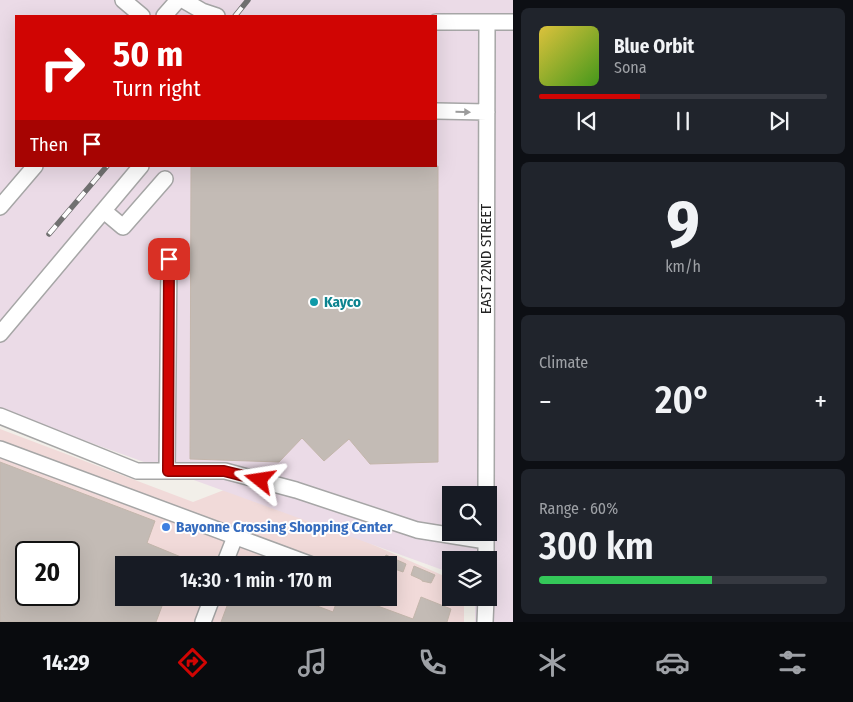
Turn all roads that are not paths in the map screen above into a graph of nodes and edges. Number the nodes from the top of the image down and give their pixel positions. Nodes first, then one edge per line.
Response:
1 (123, 0) edge
2 (178, 0) edge
3 (183, 0) edge
4 (141, 15) edge
5 (165, 15) edge
6 (214, 15) edge
7 (437, 22) edge
8 (487, 22) junction
9 (513, 22) edge
10 (437, 111) edge
11 (487, 112) junction
12 (34, 167) edge
13 (140, 167) edge
14 (165, 179) dead end
15 (0, 207) edge
16 (104, 210) junction
17 (169, 259) dead end
18 (0, 334) edge
19 (0, 416) edge
20 (0, 449) edge
21 (168, 471) junction
22 (486, 486) edge
23 (442, 533) edge
24 (235, 537) junction
25 (228, 556) edge
26 (287, 556) edge
27 (209, 606) edge
28 (486, 606) edge
29 (203, 622) edge
30 (486, 622) edge

1 - 4 street
2 - 5 street
3 - 6 street
7 - 8 street
8 - 9 street
8 - 11 street, EAST 22ND STREET
10 -> 11 street
11 - 22 street, EAST 22ND STREET
12 - 15 street
13 - 16 street
14 - 16 street
16 - 18 street
17 - 21 street
19 - 21 street
20 - 24 street
21 - 23 street
24 - 25 street
24 - 26 street
27 - 29 street
28 - 30 street

